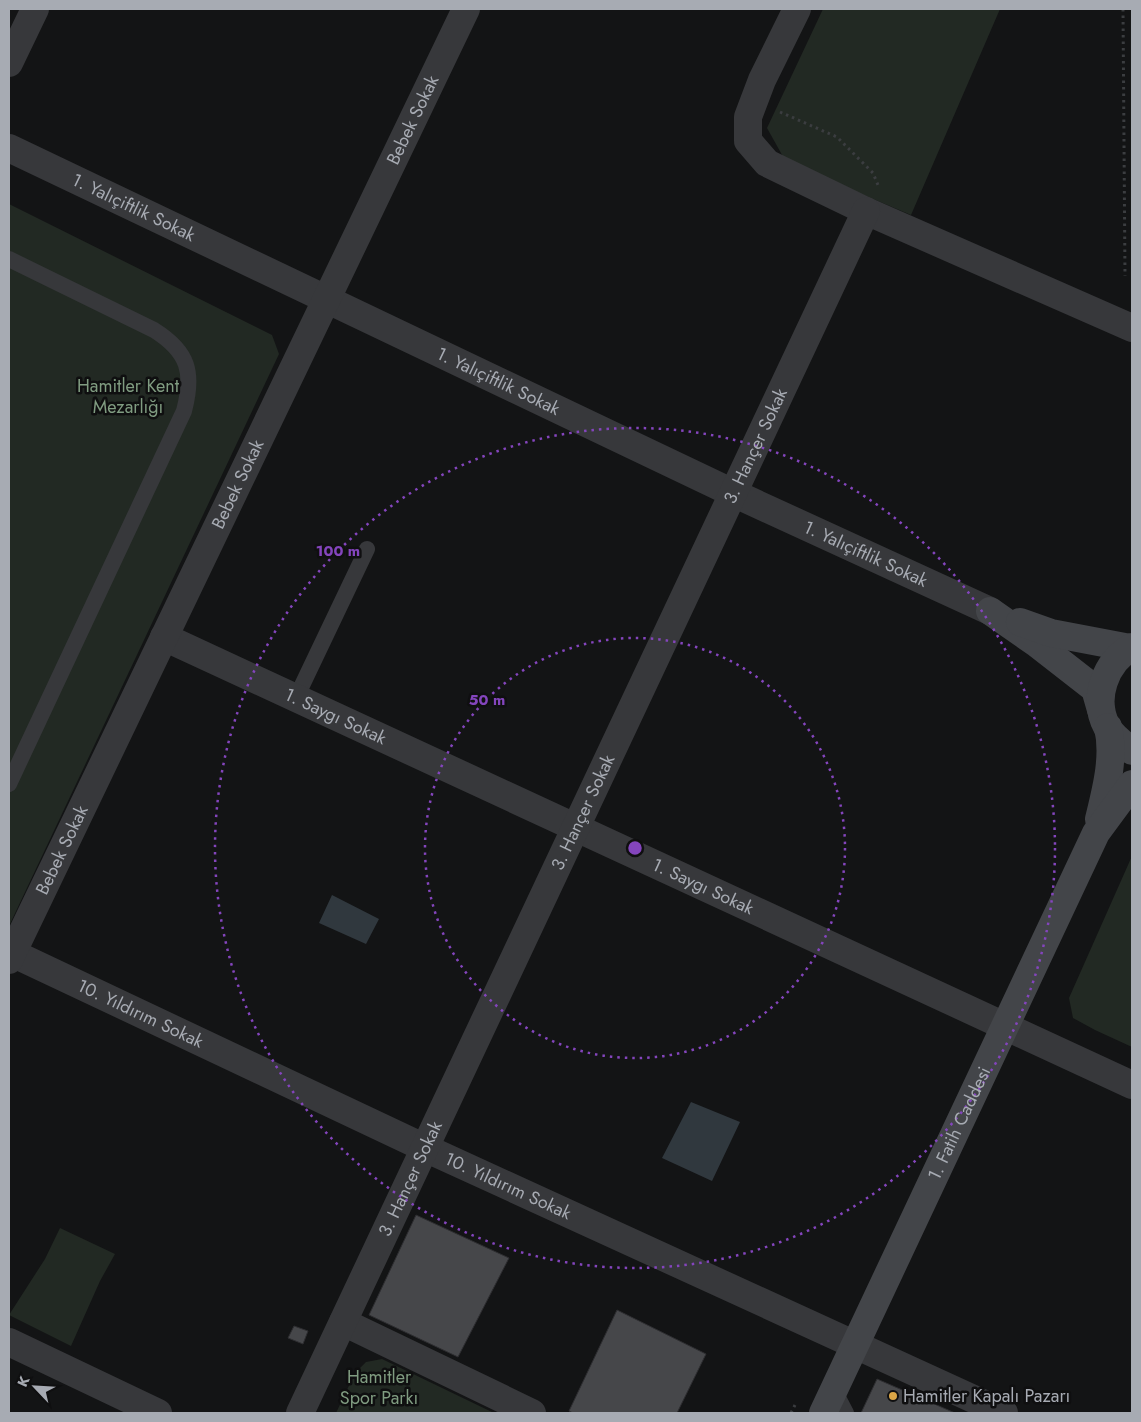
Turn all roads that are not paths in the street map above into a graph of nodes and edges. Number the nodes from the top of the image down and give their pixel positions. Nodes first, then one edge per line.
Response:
1 (35, 9) edge
2 (466, 9) edge
3 (797, 9) edge
4 (9, 63) edge
5 (9, 148) edge
6 (873, 201) junction
7 (9, 259) edge
8 (327, 299) junction
9 (1132, 328) edge
10 (734, 493) junction
11 (367, 550) dead end
12 (990, 612) junction
13 (164, 637) junction
14 (1131, 648) edge
15 (296, 698) junction
16 (1104, 719) junction
17 (1132, 751) edge
18 (9, 784) edge
19 (1132, 784) edge
20 (576, 828) junction
21 (1096, 833) junction
22 (10, 957) edge
23 (1005, 1026) junction
24 (1132, 1085) edge
25 (425, 1148) junction
26 (343, 1322) junction
27 (9, 1342) edge
28 (855, 1345) junction
29 (834, 1406) edge
30 (158, 1413) edge
31 (300, 1413) edge
32 (532, 1413) edge
33 (1004, 1413) edge

1 - 4 street
2 - 8 street, Bebek Sokak
3 - 6 street
5 - 8 street, 1. Yalıçiftlik Sokak
6 - 9 street
6 - 10 street, 3. Hançer Sokak
7 - 18 lane
8 - 10 street, 1. Yalıçiftlik Sokak
8 - 13 street, Bebek Sokak
10 - 12 street, 1. Yalıçiftlik Sokak
10 - 20 street, 3. Hançer Sokak
11 - 15 lane
12 - 14 street
12 - 16 street
13 - 15 street, 1. Saygı Sokak
13 - 22 street, Bebek Sokak
14 - 16 street
15 - 20 street, 1. Saygı Sokak
16 - 17 street
16 - 21 street
19 - 21 street
20 - 23 street, 1. Saygı Sokak
20 - 25 street, 3. Hançer Sokak
21 - 23 street, 1. Fatih Caddesi
22 - 25 street, 10. Yıldırım Sokak
23 - 24 street, 1. Saygı Sokak
23 - 28 street, 1. Fatih Caddesi
25 - 26 street, 3. Hançer Sokak
25 - 28 street, 10. Yıldırım Sokak
26 - 31 street, 3. Hançer Sokak
26 - 32 street
27 - 30 street
28 - 29 street, 1. Fatih Caddesi
28 - 33 street, 10. Yıldırım Sokak

